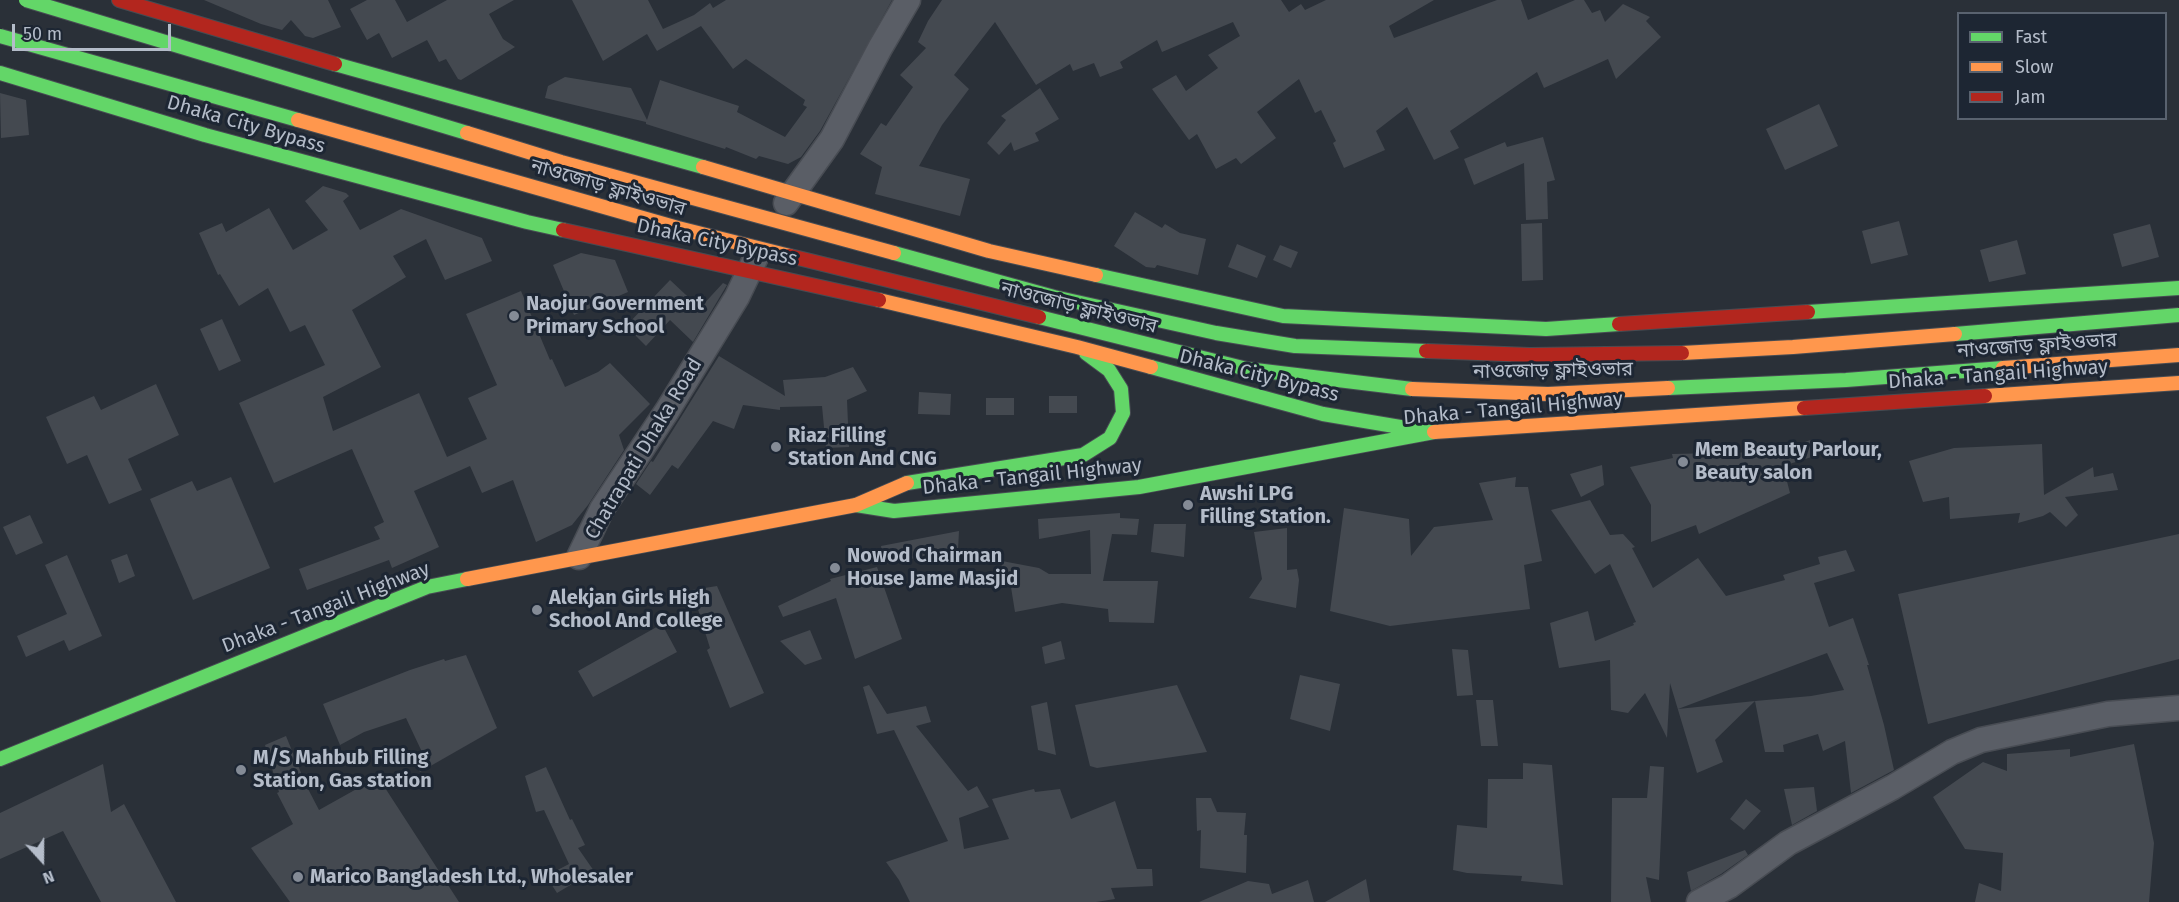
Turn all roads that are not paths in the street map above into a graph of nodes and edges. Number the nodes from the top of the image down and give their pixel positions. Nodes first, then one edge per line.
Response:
1 (26, 0) edge
2 (119, 0) edge
3 (908, 0) edge
4 (144, 4) edge
5 (0, 36) edge
6 (0, 73) edge
7 (795, 192) junction
8 (750, 270) junction
9 (2179, 288) edge
10 (2179, 315) edge
11 (1077, 347) junction
12 (2179, 355) edge
13 (2179, 383) edge
14 (1430, 432) junction
15 (856, 505) junction
16 (579, 557) junction
17 (2179, 708) edge
18 (0, 759) edge
19 (1699, 902) edge

1 - 10 highway, নাওজোড় ফ্লাইওভার, bridge
2 - 4 highway
3 - 7 street, Chatrapati Dhaka Road
4 - 7 highway
5 - 12 highway, নাওজোড় ফ্লাইওভার, bridge
6 - 8 highway, Dhaka City Bypass
7 - 8 street, Chatrapati Dhaka Road
7 - 9 highway
8 - 11 highway, Dhaka City Bypass
8 - 16 street, Chatrapati Dhaka Road
11 - 14 highway, Dhaka City Bypass
11 - 15 highway, Dhaka - Tangail Highway
13 - 14 highway, Dhaka - Tangail Highway
14 - 15 highway, Dhaka - Tangail Highway
15 - 16 highway, Dhaka - Tangail Highway
16 - 18 highway, Dhaka - Tangail Highway
17 - 19 street

